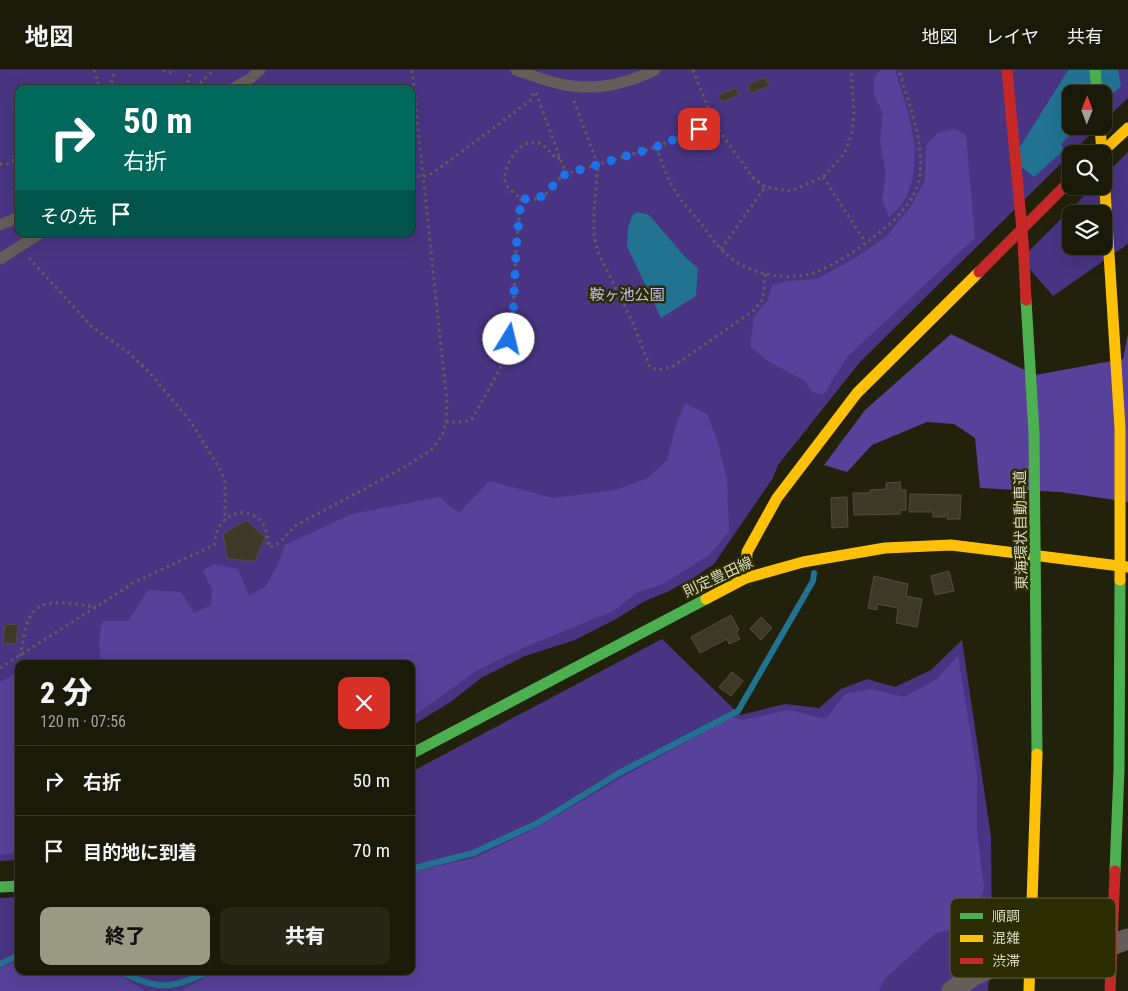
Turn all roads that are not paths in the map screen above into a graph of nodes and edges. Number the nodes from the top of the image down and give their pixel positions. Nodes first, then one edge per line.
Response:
1 (260, 70) edge
2 (516, 70) edge
3 (655, 70) edge
4 (1007, 70) edge
5 (1095, 70) edge
6 (239, 85) edge
7 (1096, 85) edge
8 (1128, 128) edge
9 (1110, 145) edge
10 (1062, 189) edge
11 (1105, 195) edge
12 (15, 219) edge
13 (0, 225) edge
14 (34, 237) edge
15 (0, 259) edge
16 (1128, 567) edge
17 (746, 578) junction
18 (415, 752) edge
19 (0, 886) edge
20 (15, 886) edge
21 (1032, 898) edge
22 (1114, 898) edge
23 (1128, 939) edge
24 (1116, 943) edge
25 (970, 978) edge
26 (1029, 978) edge
27 (1111, 978) edge
28 (952, 991) edge
29 (1029, 991) edge
30 (1110, 991) edge

1 - 6 lane
2 - 3 lane
4 - 21 main road, 東海環状自動車道, bridge
5 - 7 main road
8 - 9 main road
10 - 17 main road
11 - 22 main road, bridge
12 - 13 lane
14 - 15 lane
16 - 17 main road, 則定豊田線
17 - 18 main road, 則定豊田線
19 - 20 main road
23 - 24 street
25 - 28 street
26 - 29 main road, 東海環状自動車道, bridge
27 - 30 main road, bridge

